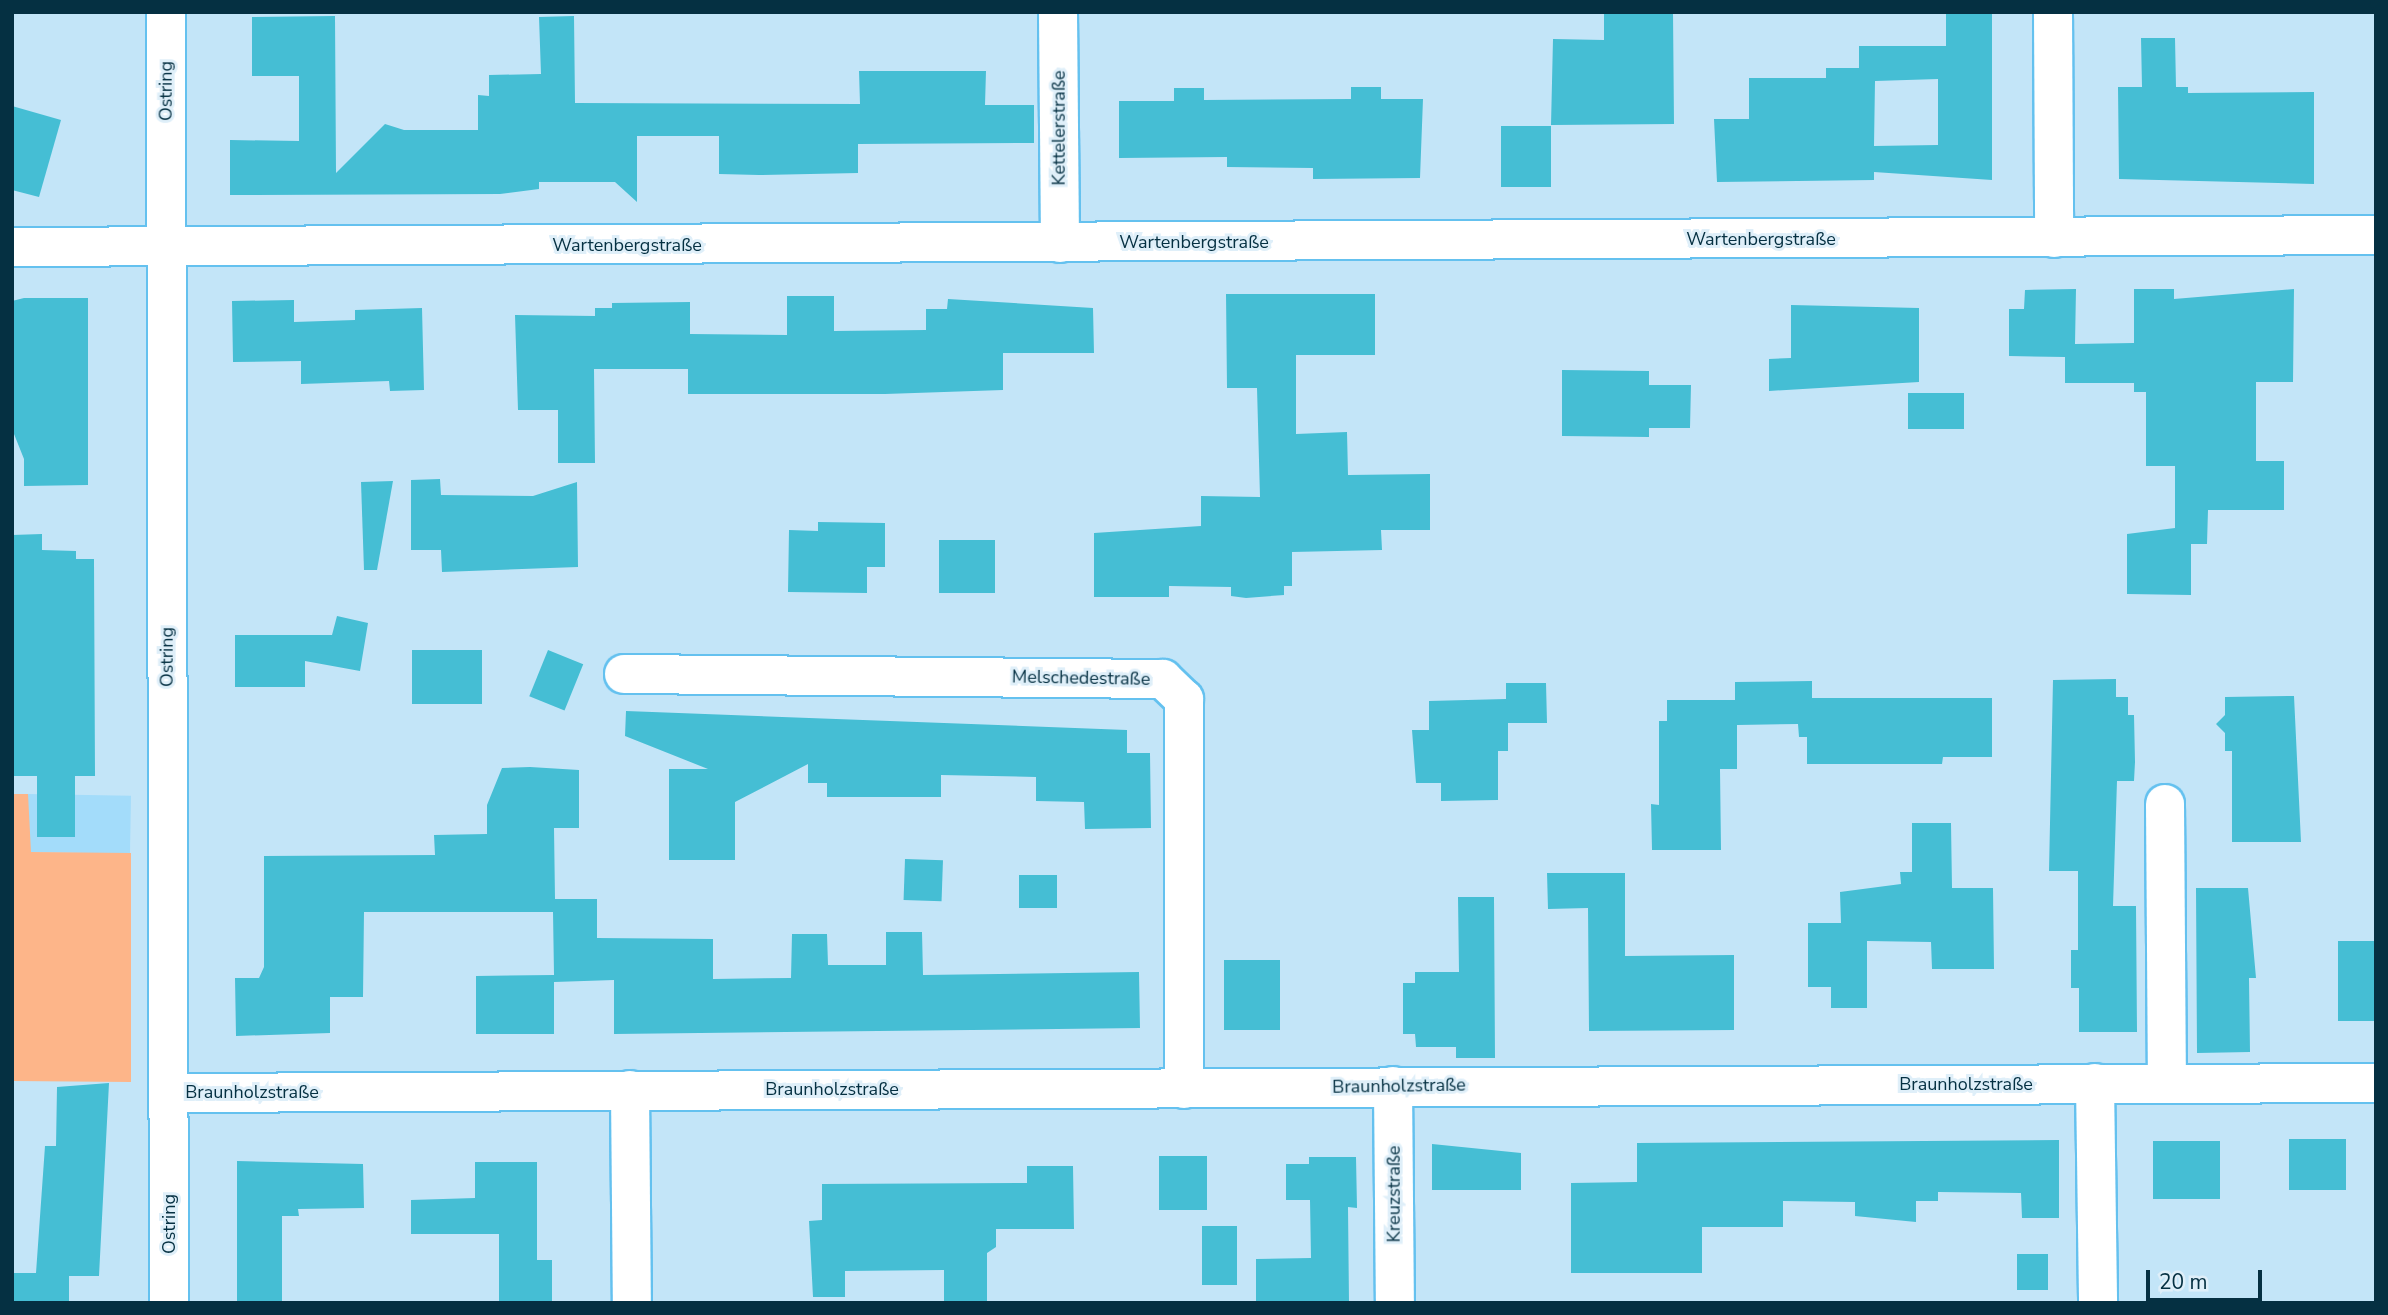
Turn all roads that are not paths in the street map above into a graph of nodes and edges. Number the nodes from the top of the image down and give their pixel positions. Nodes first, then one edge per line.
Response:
1 (166, 12) edge
2 (1058, 12) edge
3 (2053, 12) edge
4 (2376, 235) edge
5 (2054, 238) junction
6 (1060, 243) junction
7 (167, 246) junction
8 (12, 247) edge
9 (624, 674) dead end
10 (2165, 804) dead end
11 (2095, 1083) junction
12 (2167, 1083) junction
13 (2376, 1083) edge
14 (1393, 1086) junction
15 (1184, 1088) junction
16 (630, 1090) junction
17 (169, 1093) junction
18 (169, 1303) edge
19 (632, 1303) edge
20 (1395, 1303) edge
21 (2098, 1303) edge

1 - 7 street, Ostring
2 - 6 street, Kettelerstraße
3 - 5 street
4 - 5 street, Wartenbergstraße
5 - 6 street, Wartenbergstraße
6 - 7 street, Wartenbergstraße
7 - 8 street, Wartenbergstraße
7 - 17 street, Ostring
9 - 15 street, Melschedestraße
10 - 12 street
11 - 12 street, Braunholzstraße
11 - 14 street, Braunholzstraße
11 - 21 street
12 - 13 street, Braunholzstraße
14 - 15 street, Braunholzstraße
14 - 20 street, Kreuzstraße
15 - 16 street, Braunholzstraße
16 - 17 street, Braunholzstraße
16 - 19 street
17 - 18 street, Ostring

